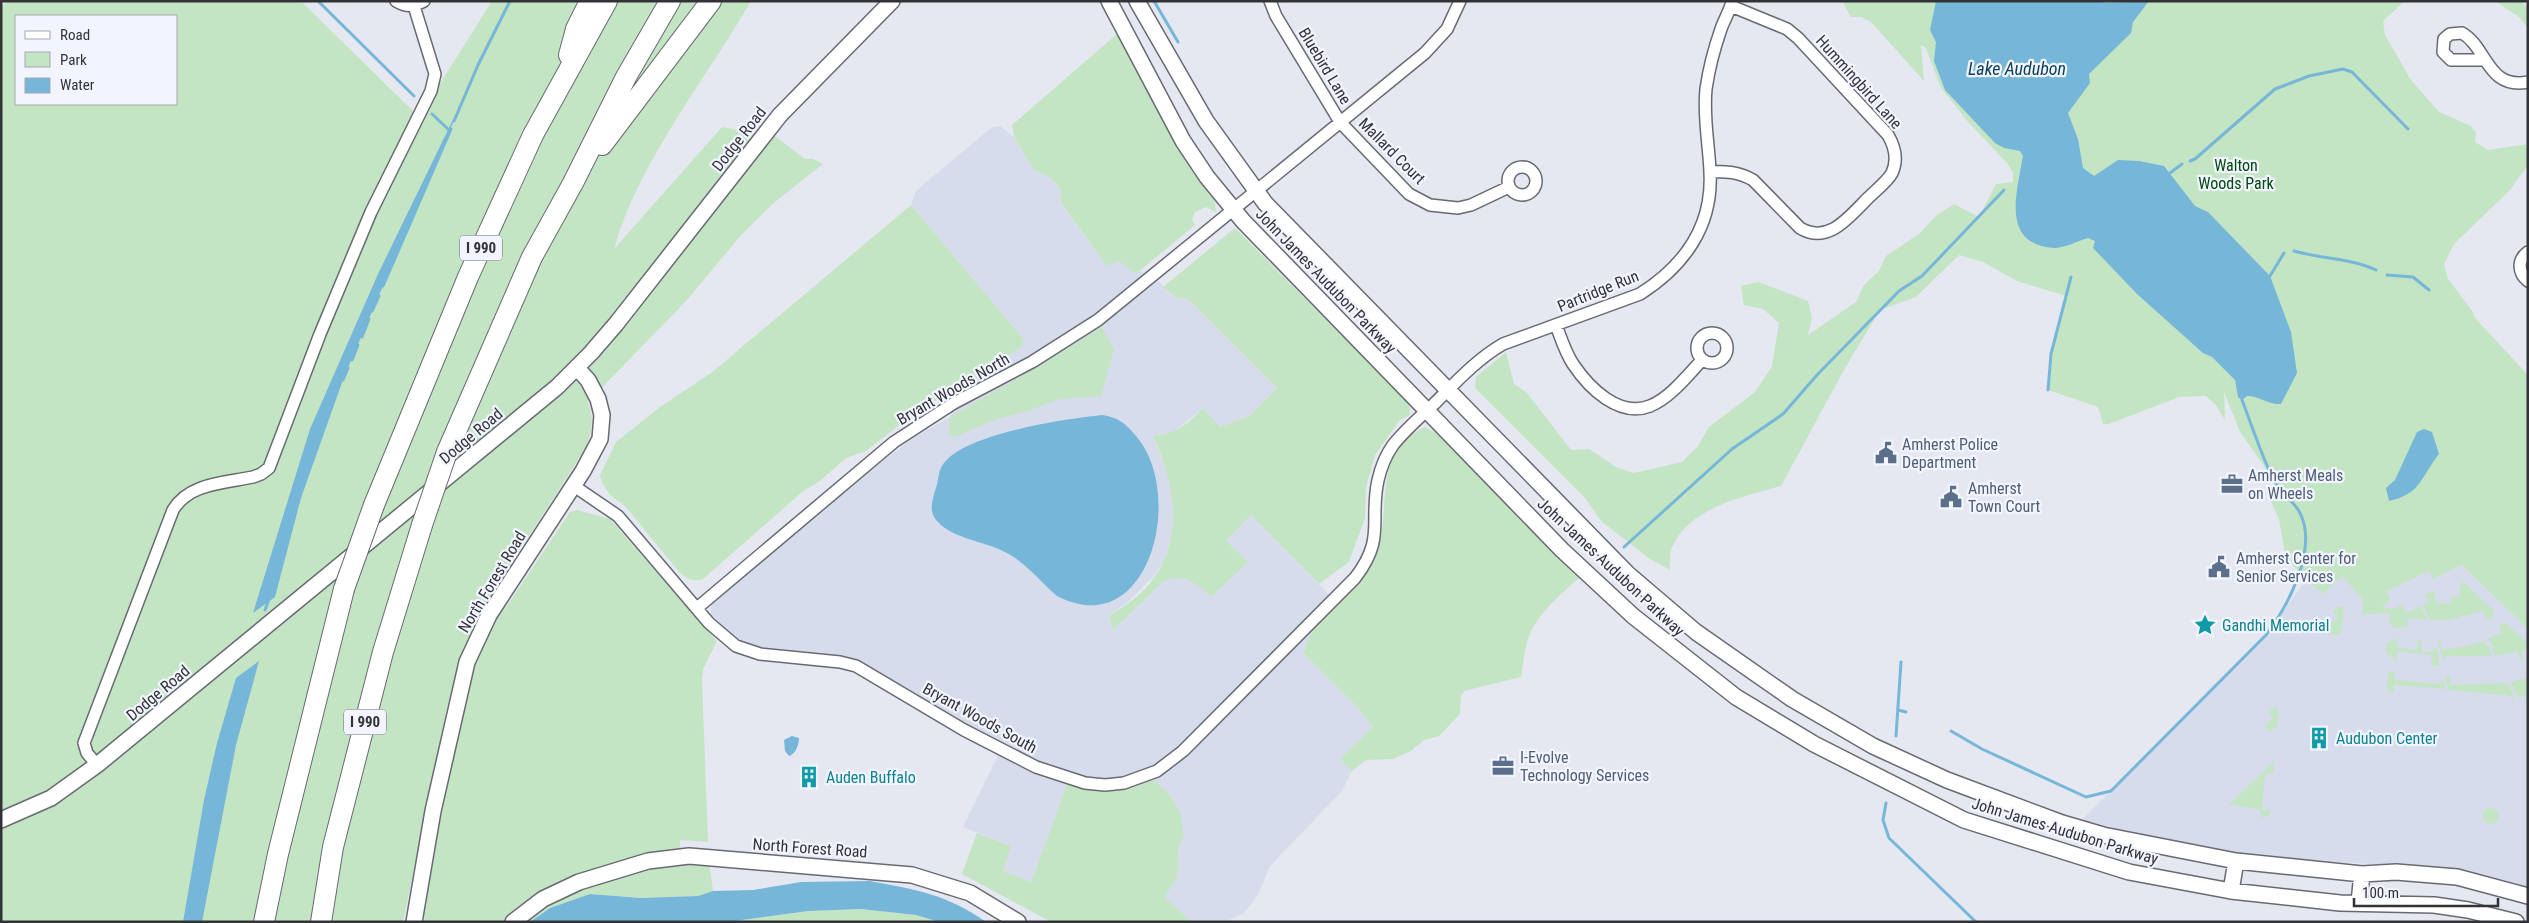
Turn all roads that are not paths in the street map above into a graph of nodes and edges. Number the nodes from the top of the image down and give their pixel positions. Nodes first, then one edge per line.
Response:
1 (396, 1) edge
2 (590, 1) edge
3 (607, 1) edge
4 (670, 1) edge
5 (711, 1) edge
6 (892, 1) edge
7 (1109, 1) edge
8 (1137, 1) edge
9 (1270, 1) edge
10 (1460, 1) edge
11 (419, 4) edge
12 (1732, 4) edge
13 (2483, 60) dead end
14 (2528, 82) edge
15 (559, 88) junction
16 (1340, 122) junction
17 (1710, 172) junction
18 (573, 182) junction
19 (1509, 187) dead end
20 (1256, 191) junction
21 (1233, 209) junction
22 (2528, 252) edge
23 (2528, 281) edge
24 (1556, 325) junction
25 (1702, 360) dead end
26 (577, 368) junction
27 (1448, 391) junction
28 (1427, 411) junction
29 (574, 486) junction
30 (1652, 596) junction
31 (696, 608) junction
32 (1633, 616) junction
33 (97, 765) junction
34 (1, 820) edge
35 (2236, 861) junction
36 (2362, 874) junction
37 (2231, 891) junction
38 (2528, 896) edge
39 (2359, 902) junction
40 (264, 922) edge
41 (321, 922) edge
42 (414, 922) edge
43 (513, 922) edge
44 (1018, 922) edge
45 (2516, 922) edge

1 - 11 street
2 - 15 highway
3 - 15 highway, I 990
4 - 18 highway, I 990
5 - 18 highway
6 - 26 main road, Dodge Road
7 - 21 main road, John James Audubon Parkway
8 - 20 main road, John James Audubon Parkway
9 - 16 street, Bluebird Lane
10 - 16 street
11 - 33 street
12 - 17 street, Partridge Run
12 - 17 street, Hummingbird Lane
13 - 14 street
15 - 40 highway, I 990, bridge
16 - 19 street, Mallard Court
16 - 20 street
17 - 24 street, Partridge Run
18 - 41 highway, I 990, bridge
20 - 21 street, Bryant Woods North
20 - 27 main road, John James Audubon Parkway
21 - 28 main road, John James Audubon Parkway
21 - 31 street, Bryant Woods North
22 - 23 street
24 - 25 street
24 - 27 street, Partridge Run
26 - 29 main road, North Forest Road
26 - 33 main road, Dodge Road
27 - 28 street, Partridge Run
27 - 30 main road, John James Audubon Parkway
28 - 31 street, Bryant Woods South
28 - 32 main road, John James Audubon Parkway
29 - 31 street, Bryant Woods South
29 - 42 main road, North Forest Road
30 - 32 main road
30 - 35 main road, John James Audubon Parkway
32 - 37 main road, John James Audubon Parkway
33 - 34 main road, Dodge Road
35 - 36 main road, John James Audubon Parkway
35 - 37 main road
36 - 38 main road, John James Audubon Parkway
36 - 39 main road
37 - 39 main road, John James Audubon Parkway
39 - 45 main road, John James Audubon Parkway
43 - 44 main road, North Forest Road

